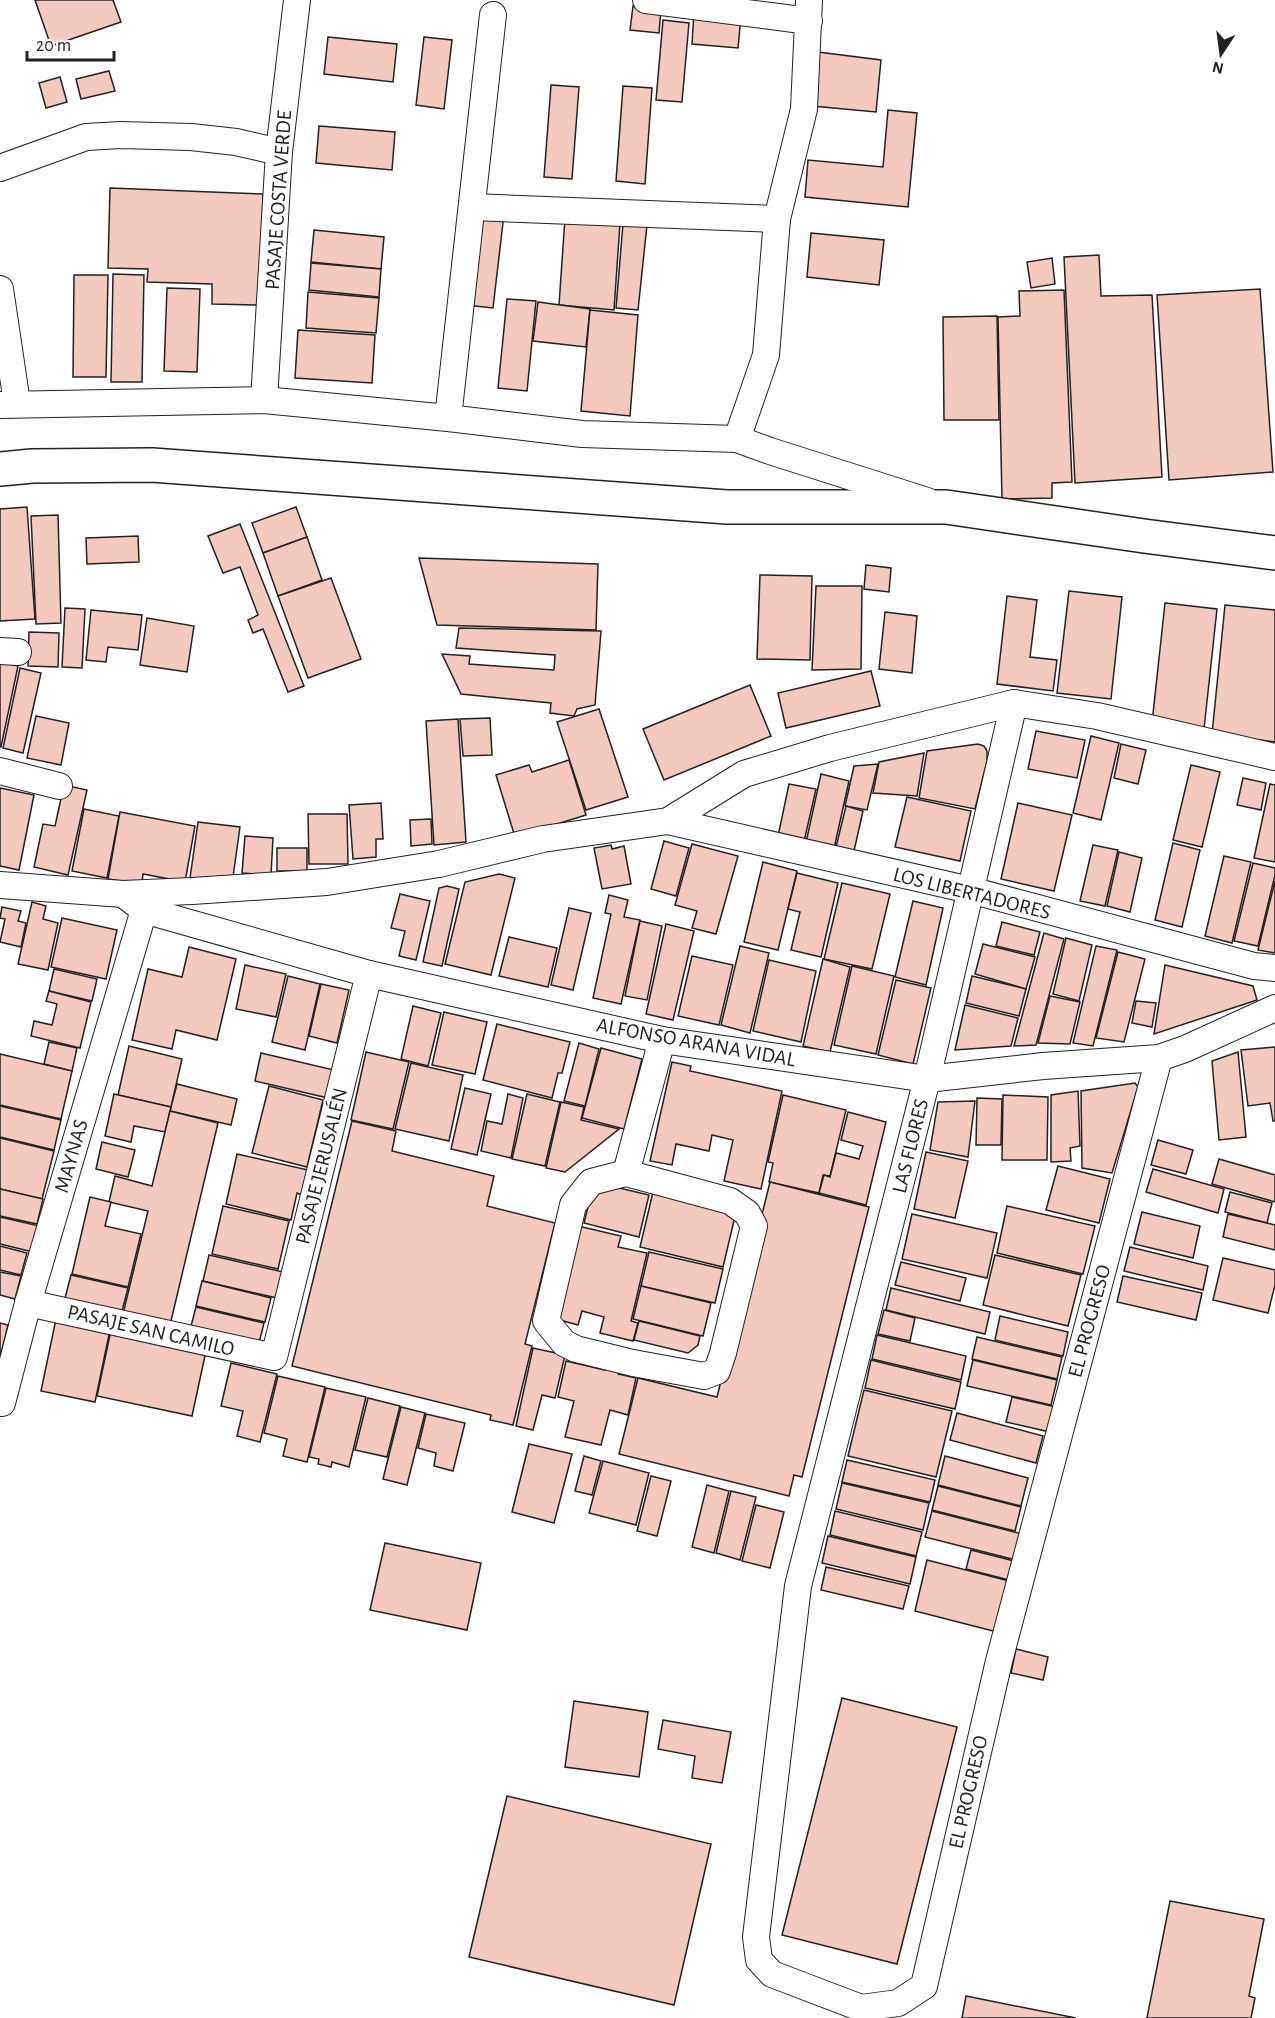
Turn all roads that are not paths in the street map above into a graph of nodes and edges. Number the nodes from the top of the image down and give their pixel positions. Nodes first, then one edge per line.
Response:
1 (297, 0) edge
2 (646, 0) edge
3 (809, 10) edge
4 (493, 15) dead end
5 (279, 152) junction
6 (0, 168) edge
7 (472, 207) junction
8 (777, 219) junction
9 (0, 289) edge
10 (264, 400) junction
11 (8, 404) edge
12 (448, 418) junction
13 (737, 439) junction
14 (0, 469) edge
15 (946, 507) junction
16 (1275, 553) edge
17 (1014, 703) junction
18 (1275, 757) edge
19 (0, 771) edge
20 (59, 786) dead end
21 (668, 821) junction
22 (0, 885) edge
23 (970, 890) junction
24 (123, 894) junction
25 (144, 910) junction
26 (1275, 968) edge
27 (369, 974) junction
28 (1275, 1008) edge
29 (662, 1040) junction
30 (1159, 1058) junction
31 (927, 1079) junction
32 (626, 1173) junction
33 (28, 1303) junction
34 (274, 1357) joint
35 (2, 1403) dead end
36 (798, 1586) joint

1 - 5 street, PASAJE COSTA VERDE
2 - 3 street
3 - 8 street
4 - 7 street
5 - 6 street
5 - 10 street, PASAJE COSTA VERDE
7 - 8 street
7 - 12 street
8 - 13 street
9 - 11 street
10 - 11 street
10 - 12 street
12 - 13 street
13 - 15 street
14 - 15 highway
15 - 16 highway
17 - 18 street
17 - 21 street
17 - 23 street, LAS FLORES
19 - 20 street
21 - 23 street, LOS LIBERTADORES
21 - 24 street
22 - 24 street
23 - 26 street, LOS LIBERTADORES
23 - 31 street, LAS FLORES
24 - 25 street, ALFONSO ARANA VIDAL
25 - 27 street, ALFONSO ARANA VIDAL
25 - 33 street, MAYNAS
27 - 29 street, ALFONSO ARANA VIDAL
27 - 34 street, PASAJE JERUSALÉN
28 - 30 street, ALFONSO ARANA VIDAL
29 - 31 street, ALFONSO ARANA VIDAL
29 - 32 street
30 - 31 street, ALFONSO ARANA VIDAL
30 - 36 street, EL PROGRESO
31 - 36 street, LAS FLORES
32 - 32 street
33 - 34 street, PASAJE SAN CAMILO
33 - 35 street, MAYNAS

